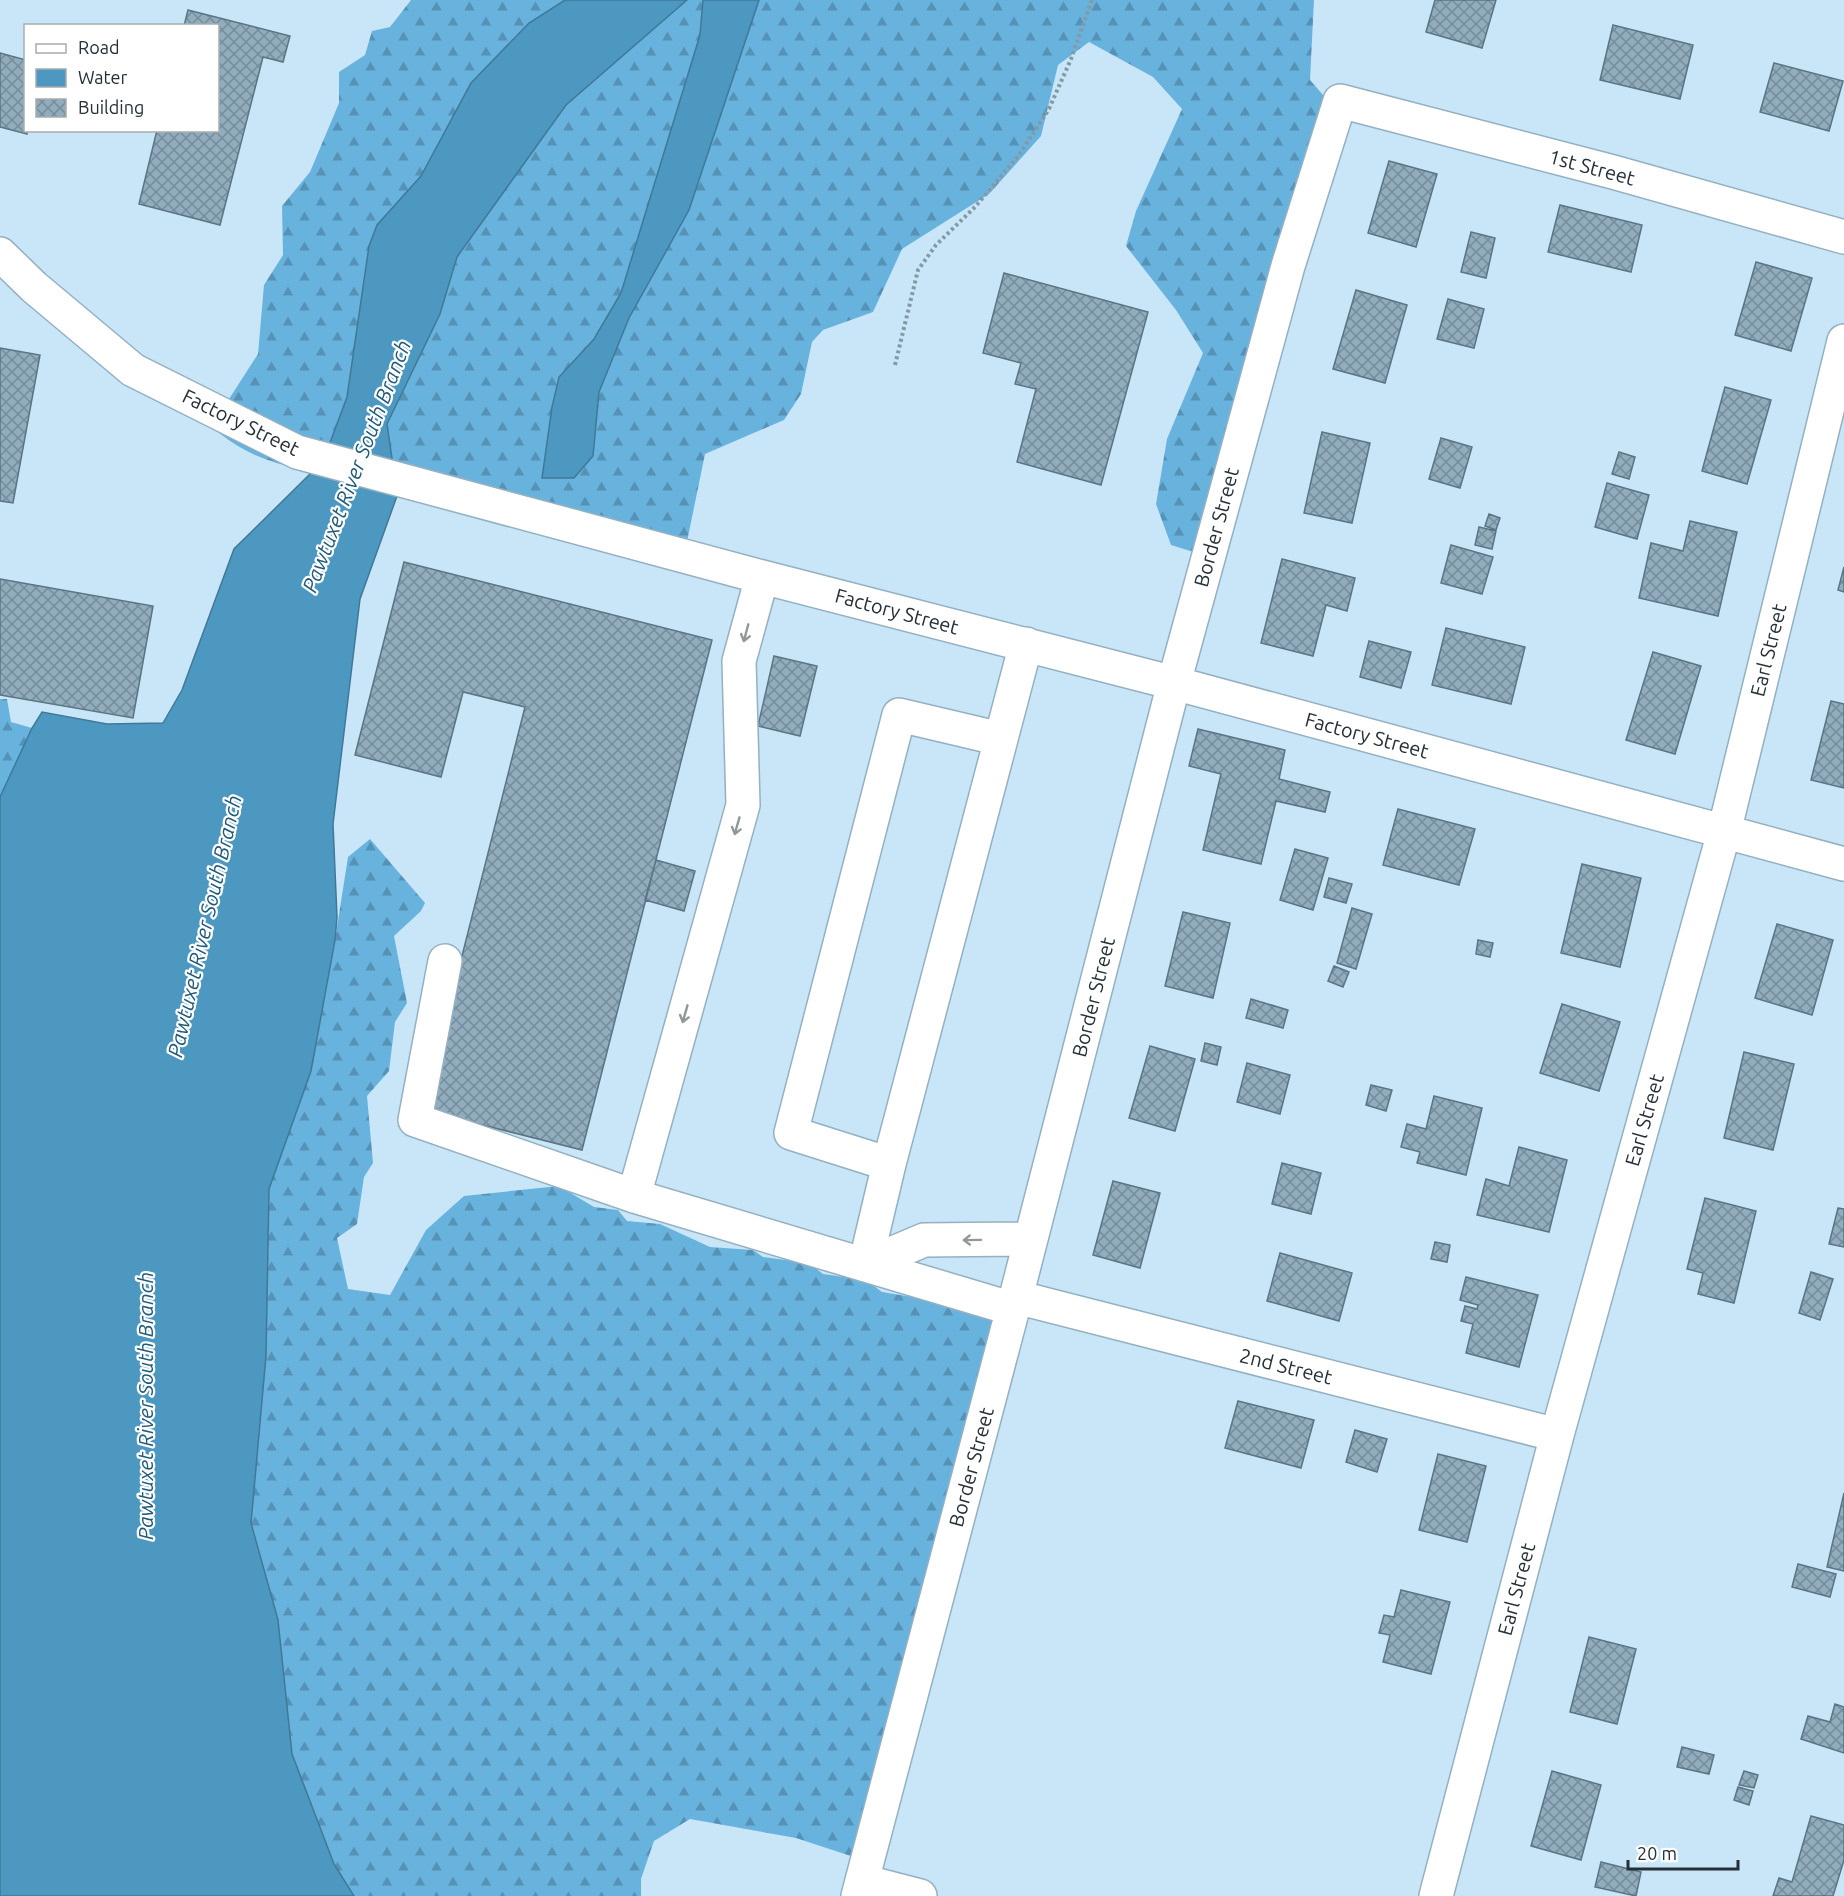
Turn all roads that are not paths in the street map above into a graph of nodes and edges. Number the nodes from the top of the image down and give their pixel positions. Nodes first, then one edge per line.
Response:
1 (1340, 101) joint
2 (1844, 237) edge
3 (0, 254) edge
4 (1844, 341) edge
5 (762, 577) junction
6 (1026, 644) junction
7 (1174, 683) junction
8 (1001, 739) junction
9 (1724, 832) junction
10 (1844, 864) edge
11 (445, 962) dead end
12 (889, 1164) junction
13 (634, 1196) junction
14 (1031, 1239) junction
15 (865, 1265) junction
16 (1014, 1303) junction
17 (1557, 1435) junction
18 (860, 1888) edge
19 (920, 1896) edge
20 (1436, 1896) edge

1 - 2 street, 1st Street
1 - 7 street, Border Street
3 - 5 street, Factory Street
4 - 9 street, Earl Street
5 - 6 street, Factory Street
5 -> 13 street
6 - 7 street, Factory Street
6 - 8 street
7 - 9 street, Factory Street
7 - 14 street, Border Street
8 - 12 street
8 - 12 street
9 - 10 street, Factory Street
9 - 17 street, Earl Street
11 - 13 street, 2nd Street
12 - 15 street
13 - 15 street, 2nd Street
14 -> 15 street
14 - 16 street, Border Street
15 - 16 street, 2nd Street
16 - 17 street, 2nd Street
16 - 18 street, Border Street
17 - 20 street, Earl Street
18 - 19 street

